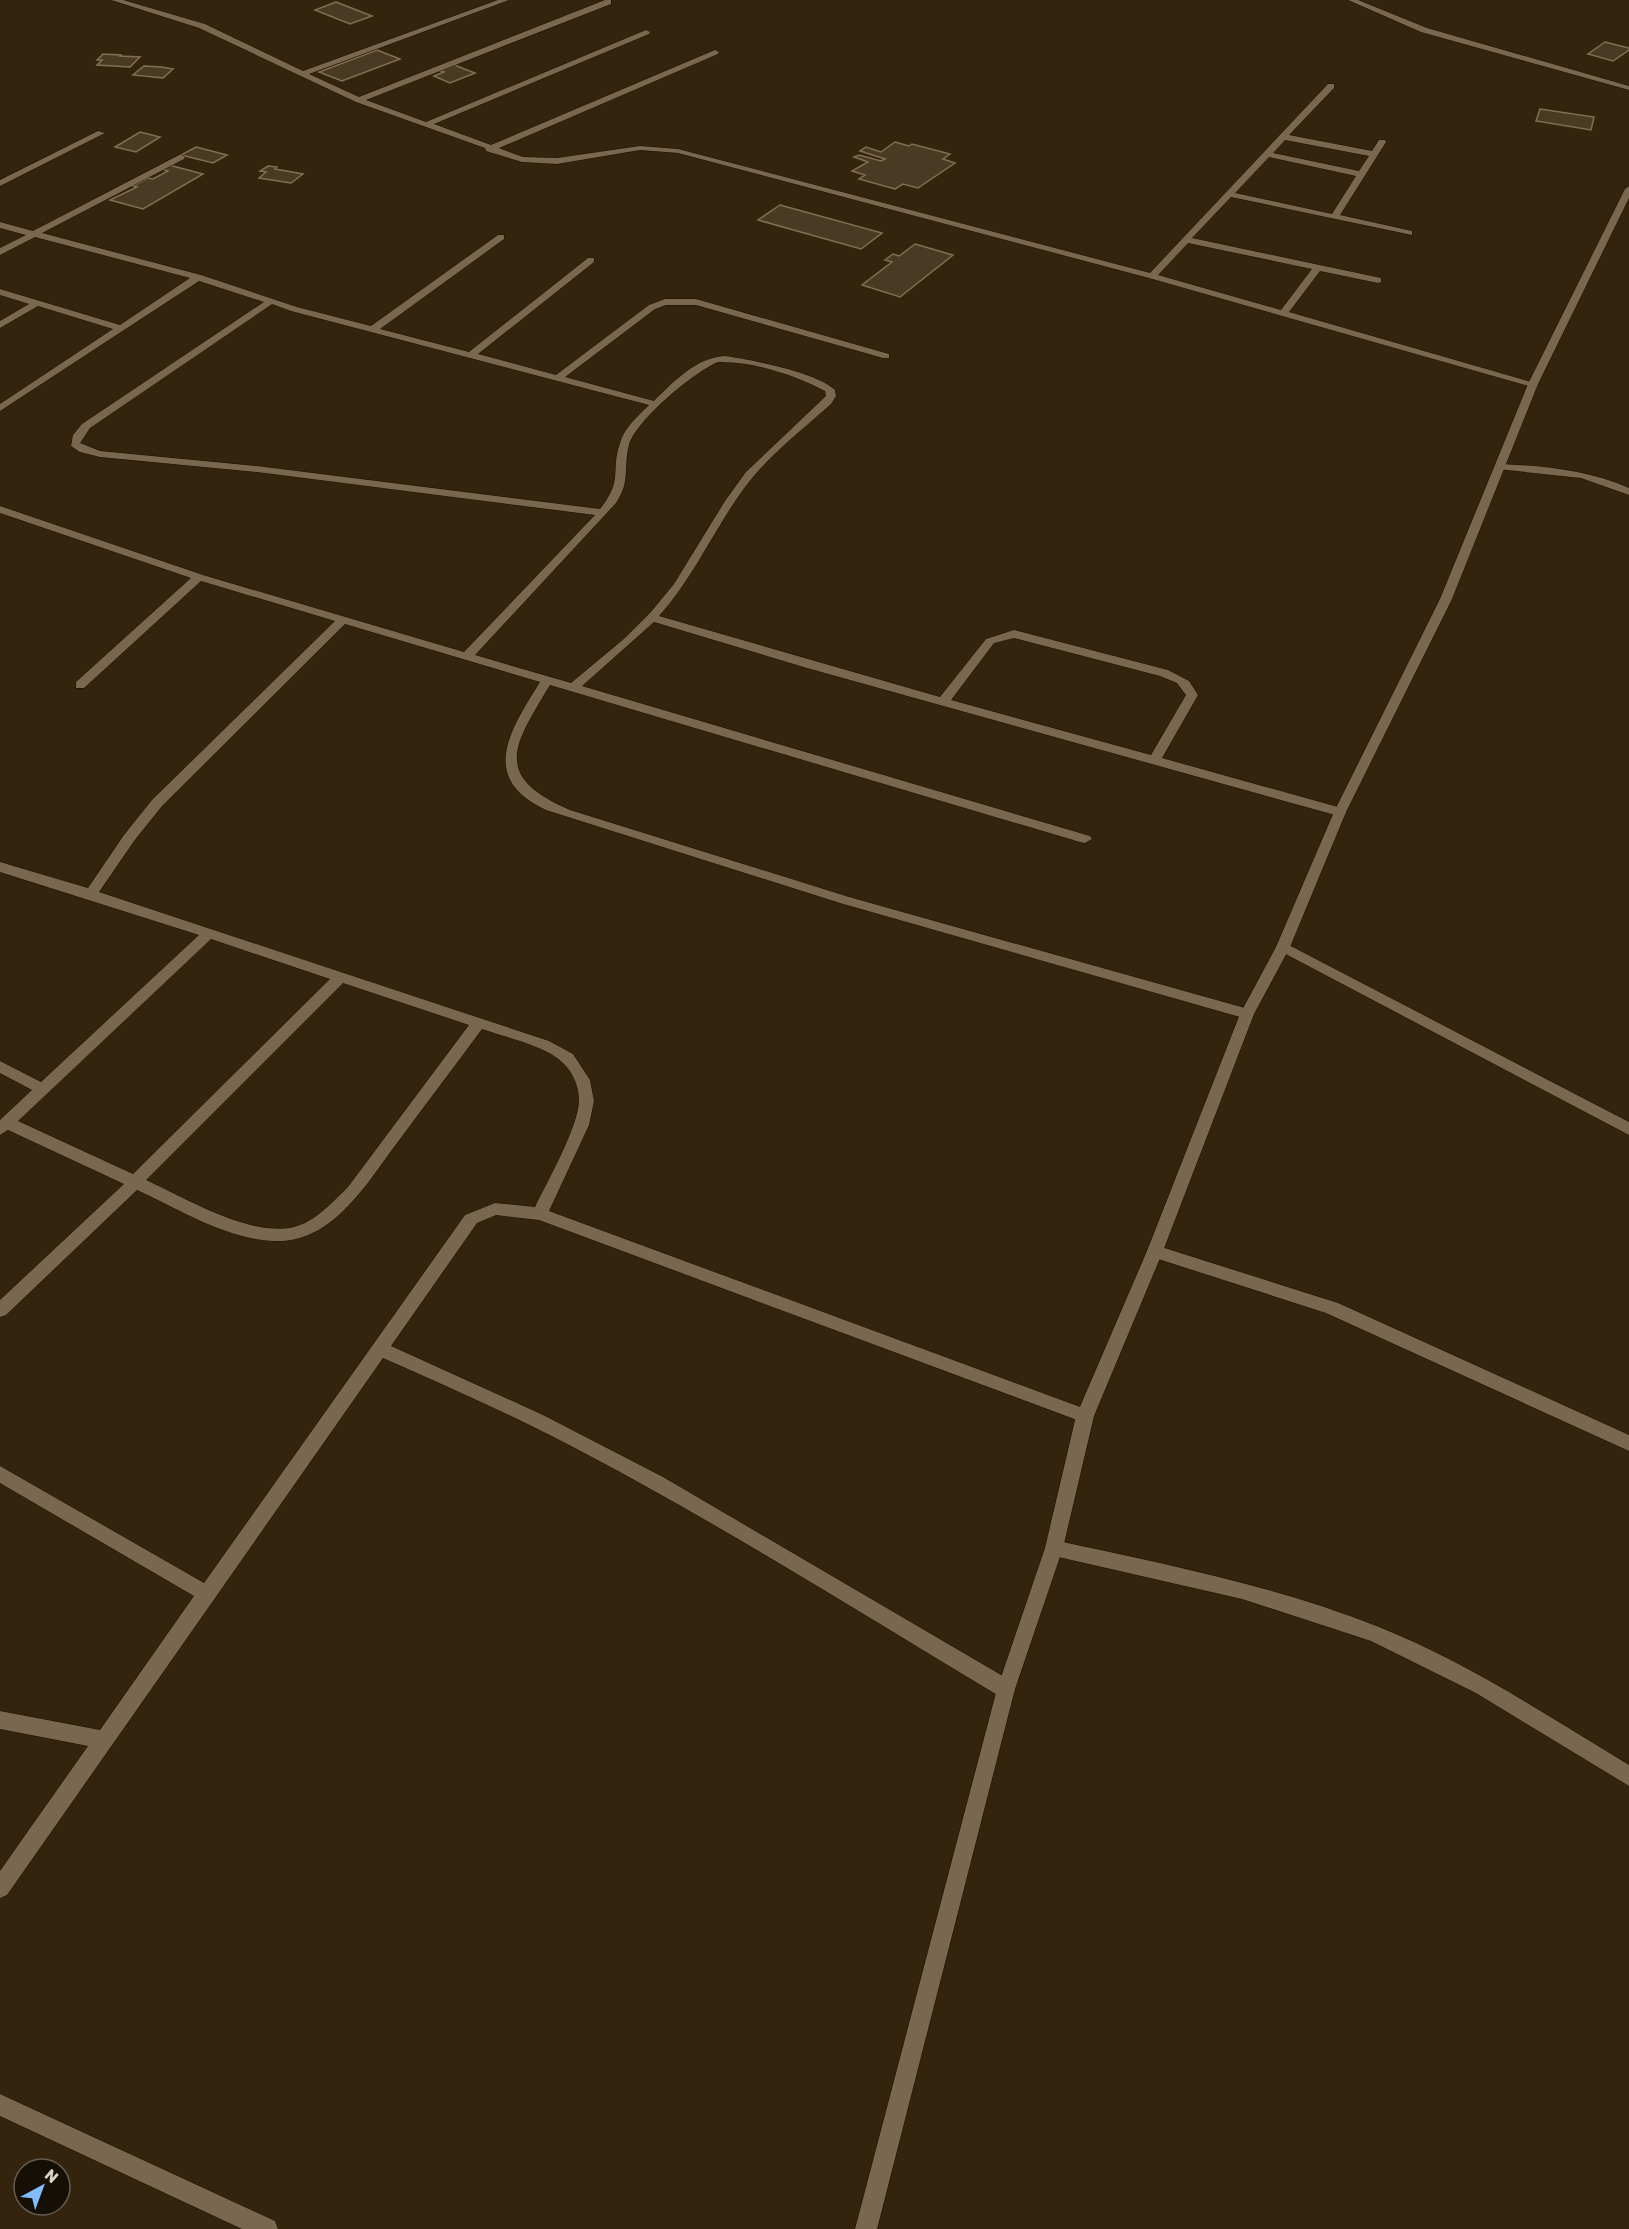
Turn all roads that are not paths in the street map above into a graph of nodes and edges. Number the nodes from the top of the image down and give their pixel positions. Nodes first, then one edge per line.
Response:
1 (115, 0) edge
2 (505, 0) edge
3 (1352, 0) edge
4 (608, 2) dead end
5 (646, 32) dead end
6 (715, 52) dead end
7 (301, 74) junction
8 (1332, 86) dead end
9 (1629, 88) edge
10 (358, 100) junction
11 (425, 125) junction
12 (101, 133) dead end
13 (1284, 137) junction
14 (1382, 142) dead end
15 (489, 149) junction
16 (1267, 154) junction
17 (1374, 154) junction
18 (180, 157) dead end
19 (1361, 174) junction
20 (0, 183) edge
21 (1629, 189) edge
22 (1230, 194) junction
23 (1334, 217) junction
24 (0, 225) edge
25 (1409, 233) dead end
26 (33, 234) junction
27 (501, 237) dead end
28 (1187, 240) junction
29 (0, 252) edge
30 (591, 260) dead end
31 (1318, 267) junction
32 (1152, 276) junction
33 (198, 277) junction
34 (1378, 280) dead end
35 (0, 292) edge
36 (271, 301) junction
37 (37, 303) junction
38 (1284, 312) junction
39 (0, 325) edge
40 (121, 328) junction
41 (374, 329) junction
42 (471, 355) junction
43 (886, 356) dead end
44 (558, 378) junction
45 (1533, 384) junction
46 (655, 404) junction
47 (0, 408) edge
48 (1501, 467) junction
49 (1629, 492) edge
50 (0, 509) edge
51 (603, 513) junction
52 (199, 577) junction
53 (652, 618) junction
54 (344, 619) junction
55 (466, 657) junction
56 (546, 681) junction
57 (80, 686) dead end
58 (573, 688) junction
59 (943, 702) junction
60 (1154, 760) junction
61 (1340, 812) junction
62 (1084, 838) dead end
63 (0, 867) edge
64 (91, 894) junction
65 (208, 934) junction
66 (1283, 947) junction
67 (339, 978) junction
68 (1247, 1014) junction
69 (479, 1023) junction
70 (0, 1066) edge
71 (42, 1089) junction
72 (3, 1126) edge
73 (1629, 1129) edge
74 (134, 1183) junction
75 (540, 1214) junction
76 (1155, 1251) junction
77 (0, 1310) edge
78 (380, 1348) junction
79 (1085, 1416) junction
80 (1629, 1443) edge
81 (0, 1474) edge
82 (1054, 1548) junction
83 (207, 1594) junction
84 (1006, 1689) junction
85 (0, 1720) edge
86 (104, 1740) junction
87 (1629, 1776) edge
88 (0, 1888) edge
89 (0, 2105) edge
90 (267, 2229) edge
91 (866, 2229) edge

1 - 7 street
2 - 7 street
3 - 9 street
4 - 10 street
5 - 11 street
6 - 15 street
7 - 10 street
8 - 13 street
10 - 11 street
11 - 15 street
12 - 20 street
13 - 16 street
13 - 17 street
14 - 17 street
15 - 32 street
16 - 19 street
16 - 22 street
17 - 19 street
18 - 26 street
19 - 23 street
21 - 45 street
22 - 23 street
22 - 28 street
23 - 25 street
24 - 26 street
26 - 29 street
26 - 33 street
27 - 41 street
28 - 31 street
28 - 32 street
30 - 42 street
31 - 34 street
31 - 38 street
32 - 38 street
33 - 36 street
33 - 40 street
35 - 37 street
36 - 41 street
36 - 51 street
37 - 39 street
37 - 40 street
38 - 45 street
40 - 47 street
41 - 42 street
42 - 44 street
43 - 44 street
44 - 46 street
45 - 48 street
46 - 51 street
46 - 53 street
48 - 49 street
48 - 61 street
50 - 52 street
51 - 55 street
52 - 54 street
52 - 57 street
53 - 58 street
53 - 59 street
54 - 55 street
54 - 64 street
55 - 56 street
56 - 58 street
56 - 68 street
58 - 62 street
59 - 60 street
59 - 60 street
60 - 61 street
61 - 66 street
63 - 64 street
64 - 65 street
65 - 67 street
65 - 71 street
66 - 68 street
66 - 73 street
67 - 69 street
67 - 74 street
68 - 76 street
69 - 74 street
69 - 75 street
70 - 71 street
71 - 72 street
72 - 74 street
74 - 77 street
75 - 78 street
75 - 79 street
76 - 79 street
76 - 80 street
78 - 83 street
78 - 84 street
79 - 82 street
81 - 83 street
82 - 84 street
82 - 87 street
83 - 86 street
84 - 91 street
85 - 86 street
86 - 88 street
89 - 90 street

